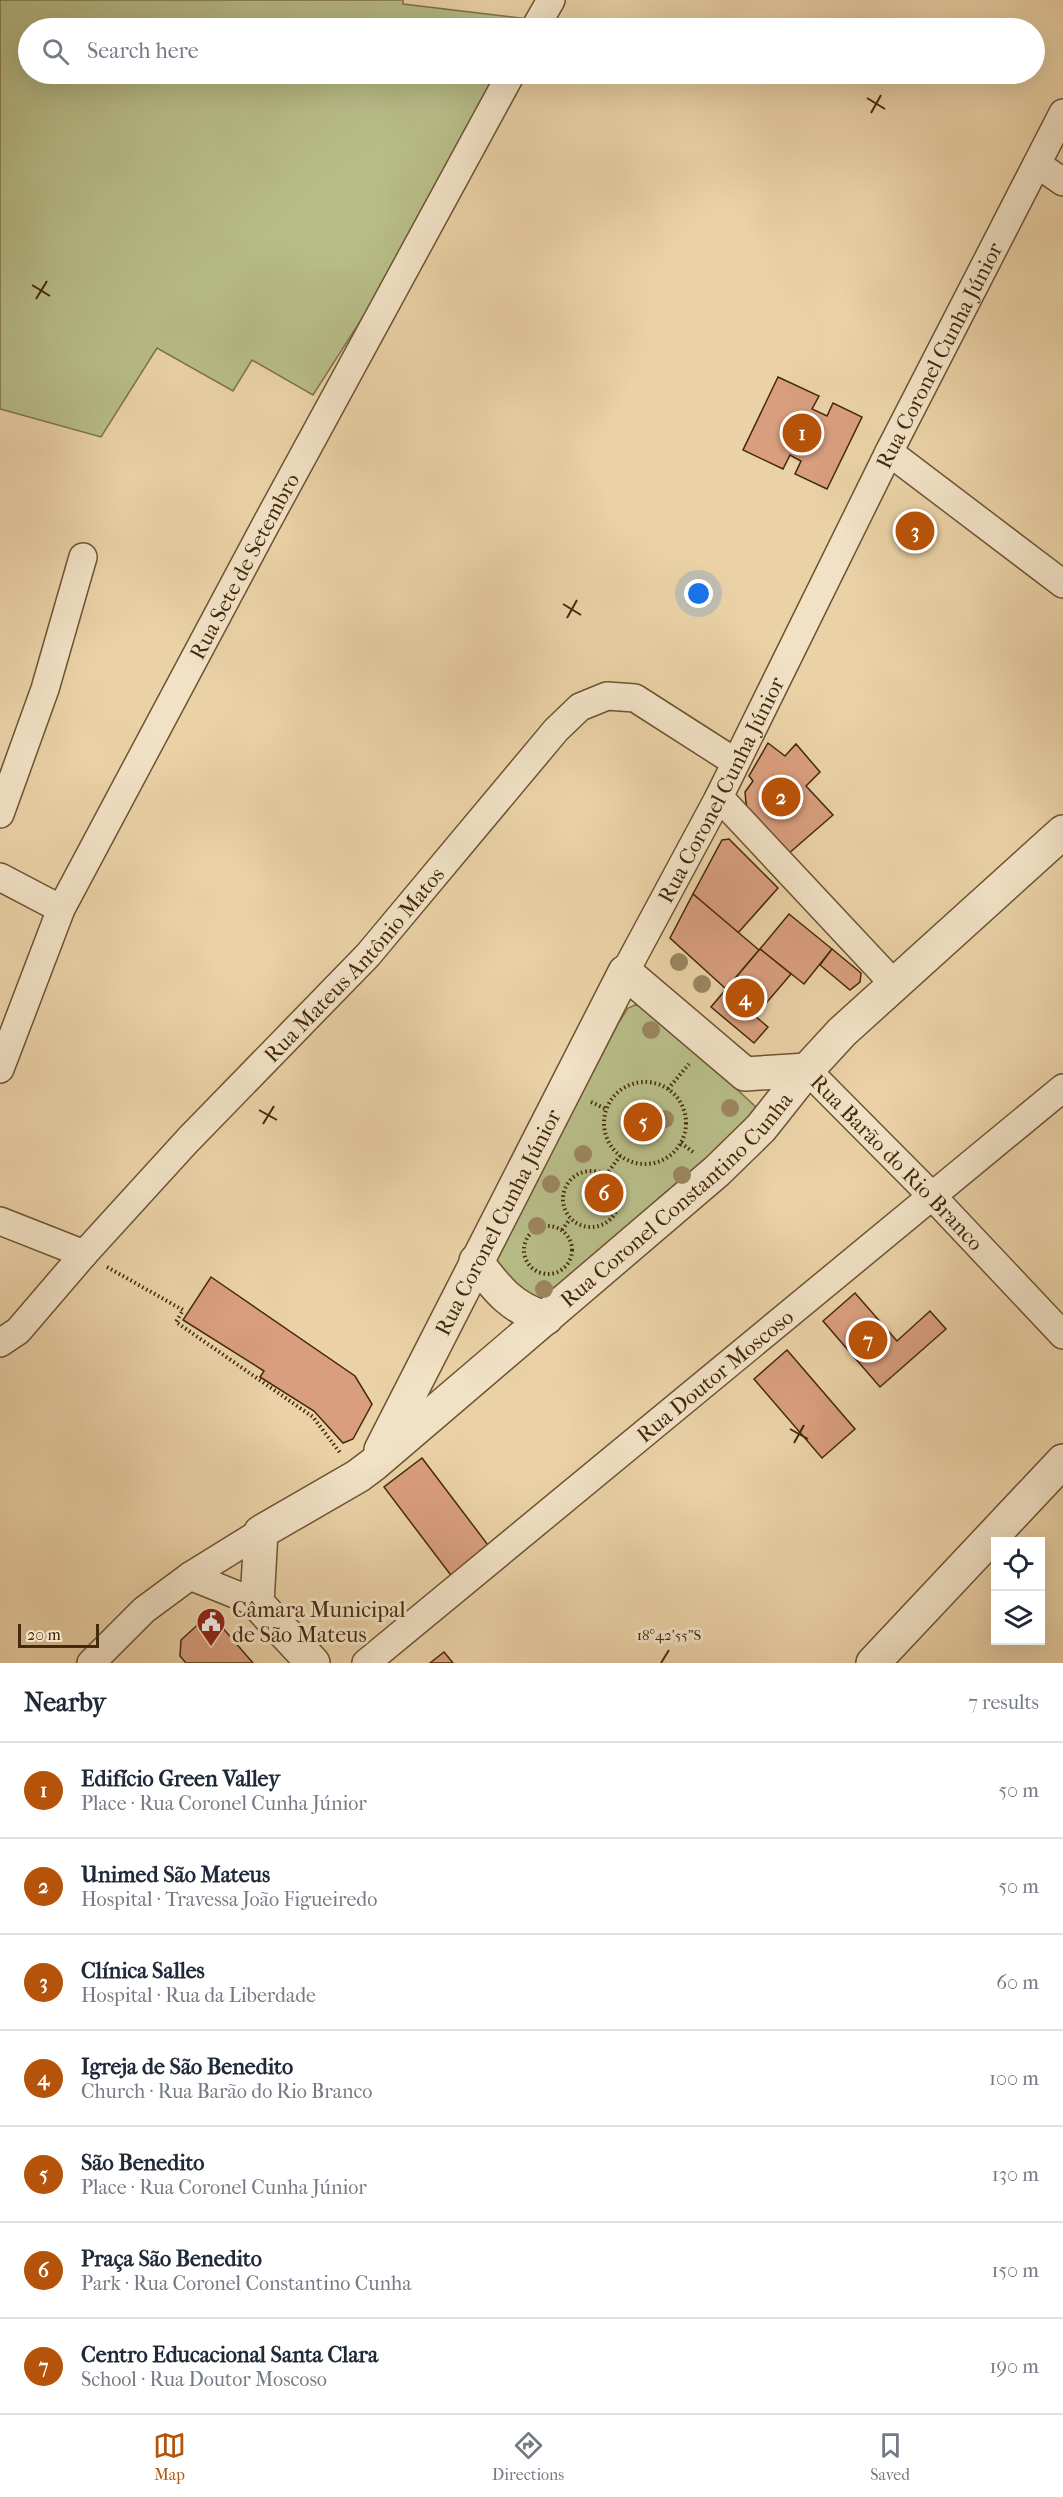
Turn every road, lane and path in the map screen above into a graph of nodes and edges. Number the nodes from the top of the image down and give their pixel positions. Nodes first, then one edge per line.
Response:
1 (551, 0) edge
2 (541, 18) edge
3 (506, 84) edge
4 (1063, 113) edge
5 (1037, 164) junction
6 (1063, 182) edge
7 (889, 452) junction
8 (83, 557) dead end
9 (1063, 584) edge
10 (735, 762) junction
11 (719, 797) junction
12 (0, 814) edge
13 (1063, 832) edge
14 (0, 877) edge
15 (61, 909) junction
16 (626, 972) junction
17 (895, 985) junction
18 (0, 1069) edge
19 (807, 1070) junction
20 (746, 1074) junction
21 (1063, 1088) edge
22 (761, 1128) junction
23 (620, 1156) junction
24 (606, 1175) junction
25 (932, 1196) junction
26 (571, 1219) junction
27 (0, 1221) edge
28 (562, 1230) junction
29 (84, 1254) junction
30 (476, 1261) junction
31 (546, 1318) junction
32 (1063, 1335) edge
33 (0, 1343) edge
34 (1063, 1461) edge
35 (366, 1470) junction
36 (261, 1532) junction
37 (190, 1576) junction
38 (257, 1602) junction
39 (91, 1663) edge
40 (313, 1663) edge
41 (366, 1663) edge
42 (873, 1663) edge

1 - 2 street
3 - 15 street, Rua Sete de Setembro
4 - 5 street, Rua Coronel Cunha Júnior
5 - 6 street
5 - 7 street, Rua Coronel Cunha Júnior
7 - 9 street
7 - 10 street, Rua Coronel Cunha Júnior
8 - 12 street
10 - 11 street, Rua Coronel Cunha Júnior
10 - 29 street, Rua Mateus Antônio Matos
11 - 16 street, Rua Coronel Cunha Júnior
11 - 17 street
13 - 17 street, Rua Coronel Constantino Cunha
14 - 15 street
15 - 18 street, Rua Sete de Setembro
16 - 20 street
16 - 30 street, Rua Coronel Cunha Júnior
17 - 19 street, Rua Coronel Constantino Cunha
19 - 20 street, Rua Barão do Rio Branco
19 - 22 street, Rua Coronel Constantino Cunha
19 - 25 street, Rua Barão do Rio Branco
20 - 22 street
21 - 25 street, Rua Doutor Moscoso
22 - 31 street, Rua Coronel Constantino Cunha
23 - 23 path
23 - 24 path
24 - 26 path
24 - 26 path
25 - 32 street, Rua Barão do Rio Branco
25 - 41 street, Rua Doutor Moscoso
26 - 28 path
27 - 29 street
28 - 28 path
29 - 33 street, Rua Mateus Antônio Matos
29 - 35 path
30 - 31 street
30 - 35 street, Rua Coronel Cunha Júnior
31 - 35 street, Rua Coronel Constantino Cunha
34 - 42 street
35 - 36 street, Rua Coronel Constantino Cunha
36 - 37 street
36 - 38 street
37 - 38 street
37 - 39 street
38 - 40 street

